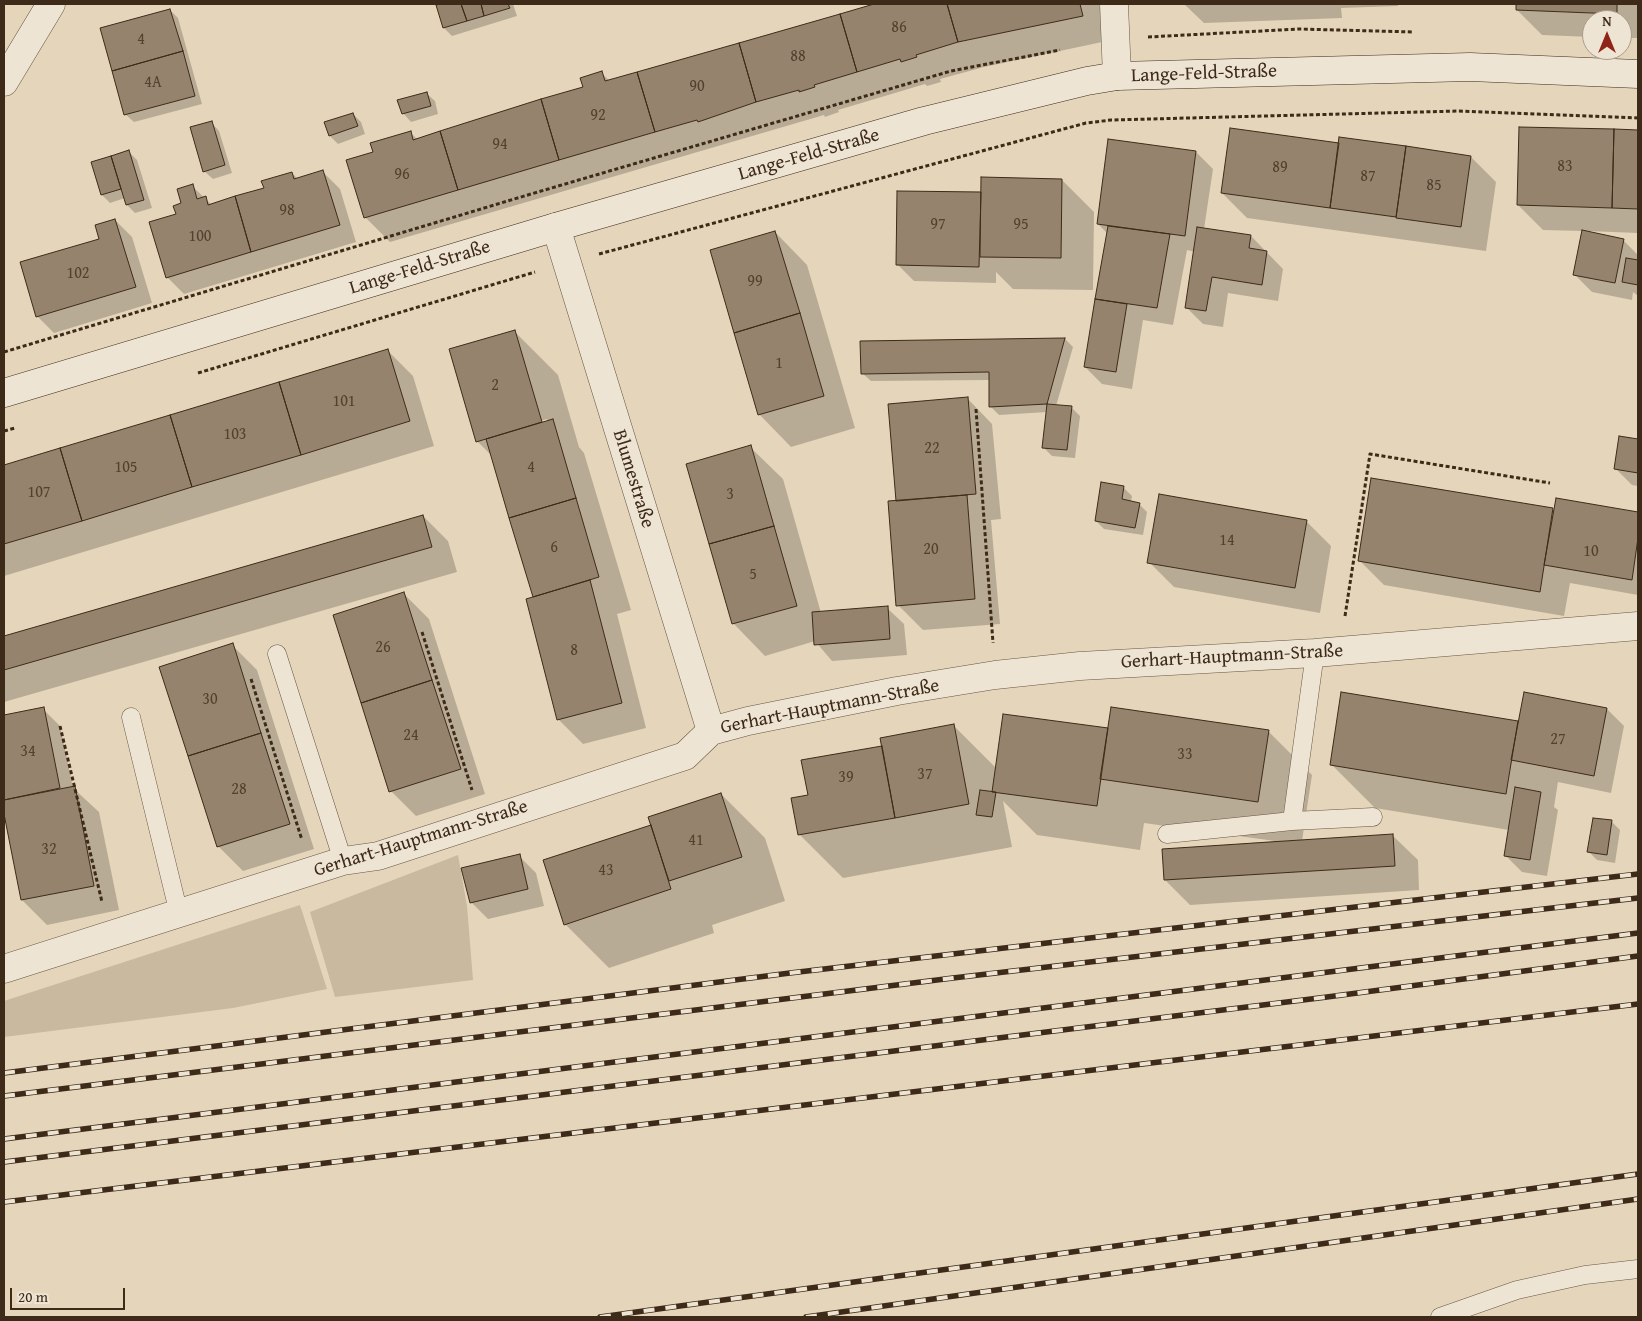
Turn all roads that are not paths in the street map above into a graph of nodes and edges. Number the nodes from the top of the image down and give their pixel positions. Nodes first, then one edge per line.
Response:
1 (50, 4) edge
2 (1114, 4) edge
3 (1638, 74) edge
4 (1117, 76) junction
5 (4, 82) edge
6 (556, 227) junction
7 (4, 393) edge
8 (1638, 626) edge
9 (1327, 652) junction
10 (277, 654) dead end
11 (131, 717) dead end
12 (710, 731) junction
13 (1373, 817) dead end
14 (1292, 821) junction
15 (1166, 834) dead end
16 (343, 861) junction
17 (179, 914) junction
18 (4, 969) edge
19 (1638, 1269) edge
20 (1440, 1317) edge

1 - 5 street
2 - 4 street
3 - 4 street, Lange-Feld-Straße
4 - 6 street, Lange-Feld-Straße
6 - 7 street, Lange-Feld-Straße
6 - 12 street, Blumestraße
8 - 9 street, Gerhart-Hauptmann-Straße
9 - 12 street, Gerhart-Hauptmann-Straße
9 - 14 lane
10 - 16 lane
11 - 17 lane
12 - 16 street, Gerhart-Hauptmann-Straße
13 - 14 lane
14 - 15 lane
16 - 17 street, Gerhart-Hauptmann-Straße
17 - 18 street, Gerhart-Hauptmann-Straße
19 - 20 lane

